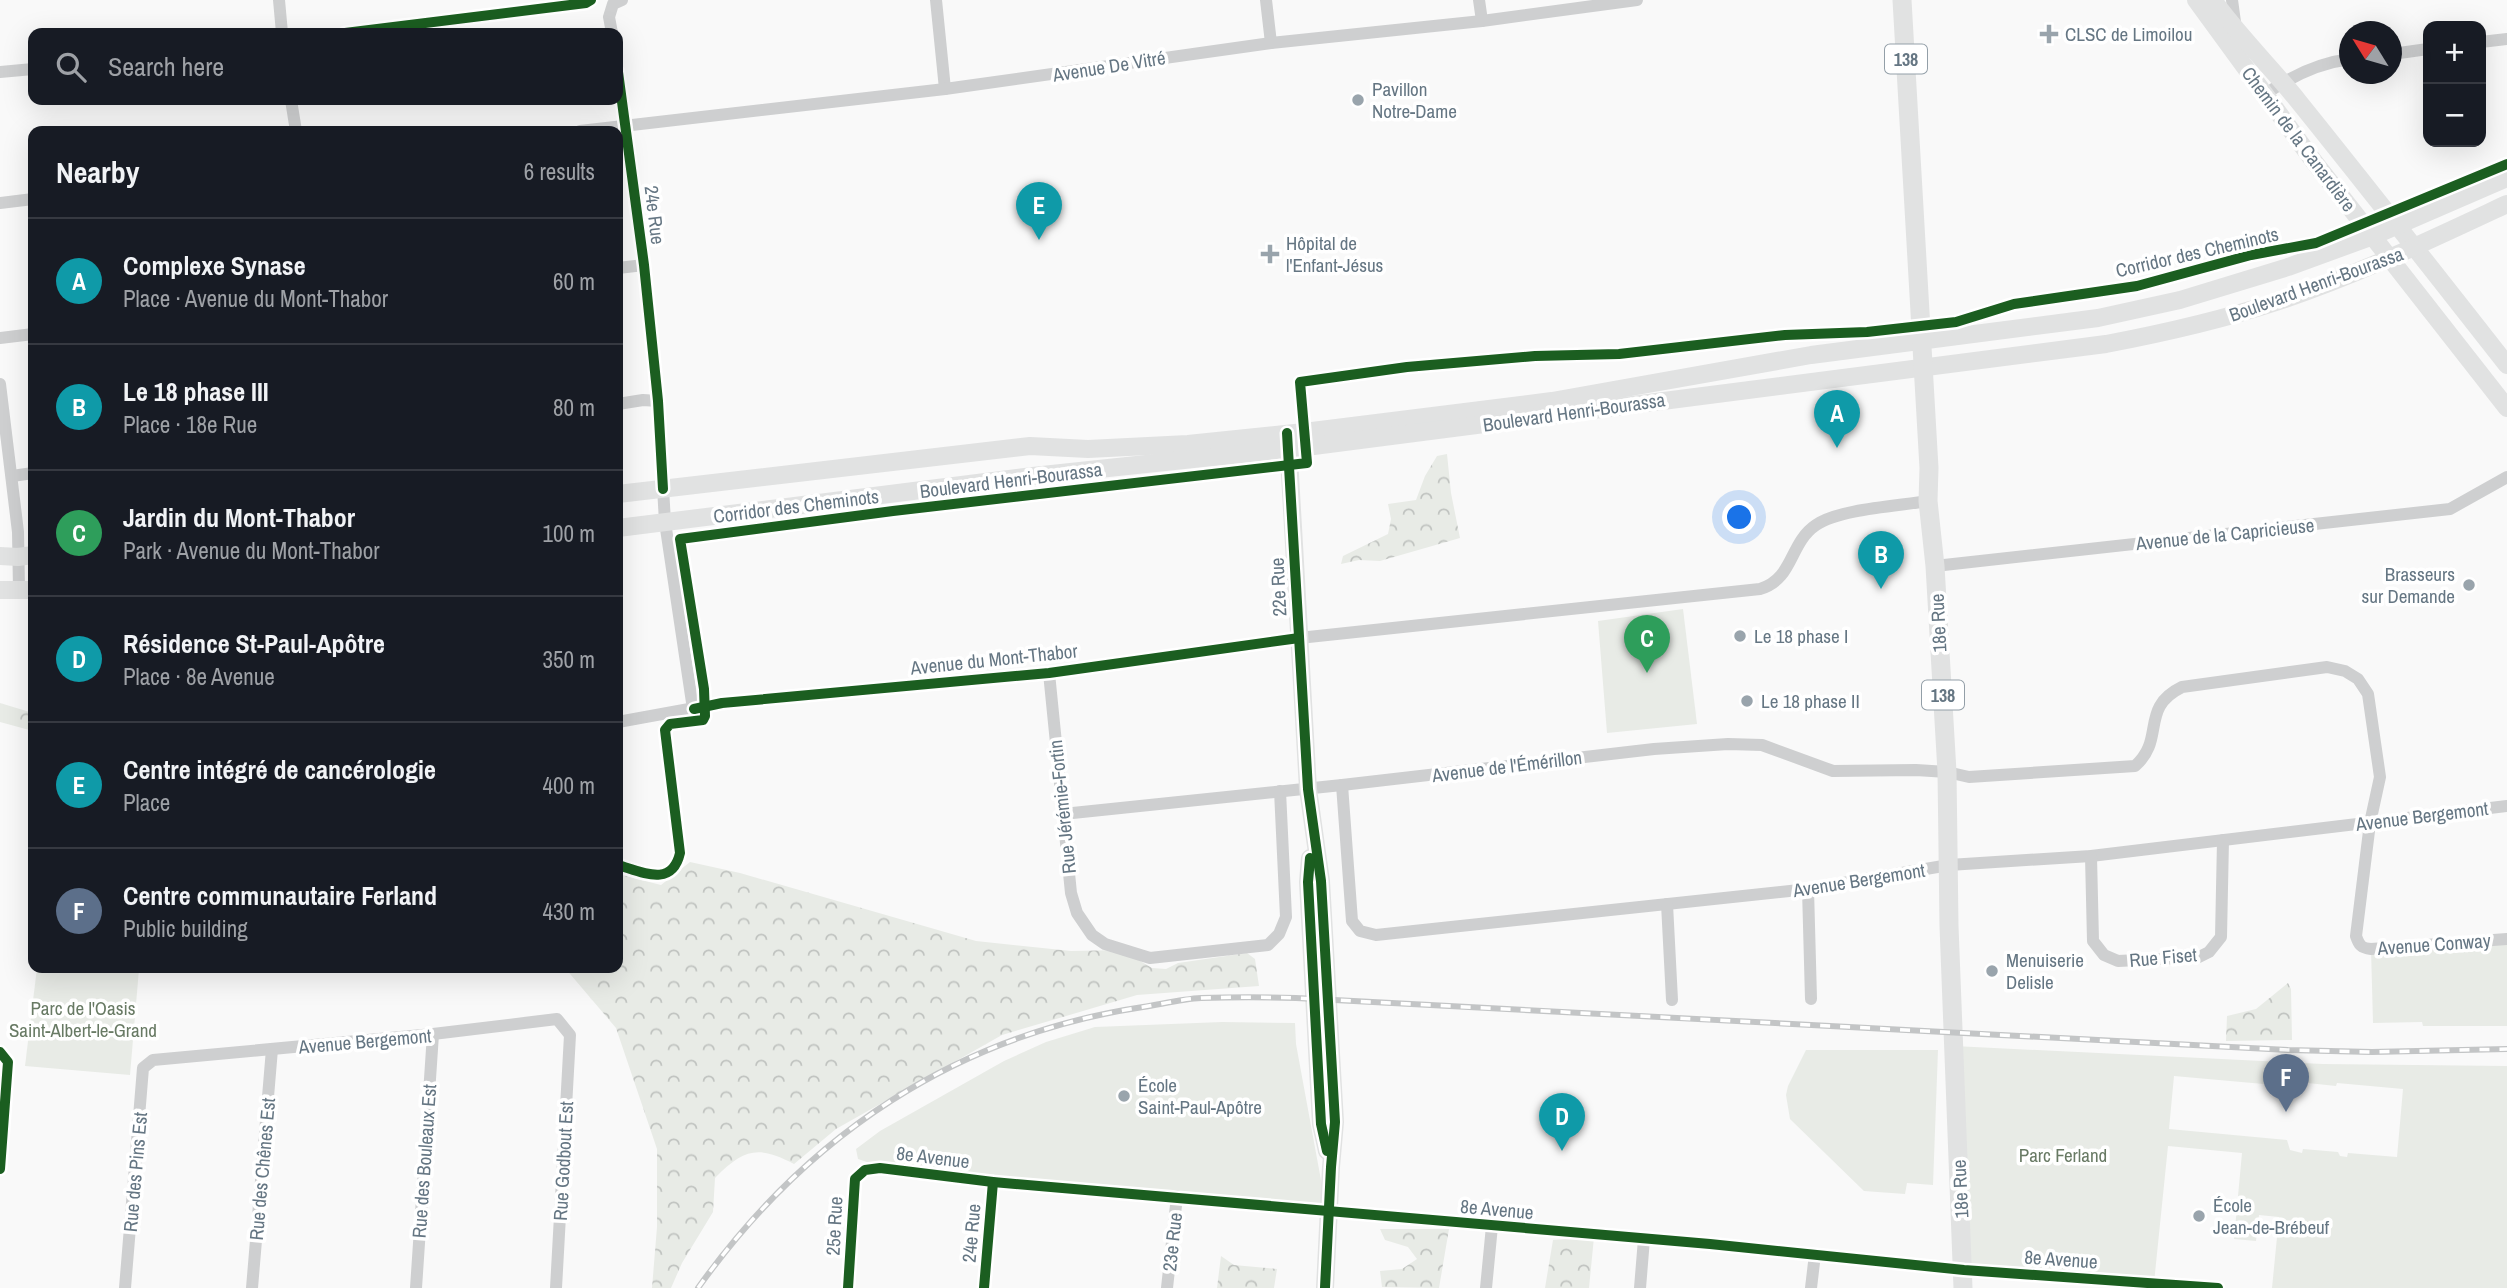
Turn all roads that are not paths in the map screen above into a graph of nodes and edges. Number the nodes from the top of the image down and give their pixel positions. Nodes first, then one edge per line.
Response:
1 (279, 0) edge
2 (591, 0) edge
3 (936, 0) edge
4 (1266, 0) edge
5 (1479, 0) edge
6 (1637, 0) edge
7 (1902, 0) edge
8 (2196, 0) edge
9 (2213, 0) edge
10 (2232, 0) edge
11 (617, 2) edge
12 (1482, 21) junction
13 (282, 28) edge
14 (385, 28) edge
15 (611, 28) edge
16 (2236, 33) junction
17 (2507, 39) edge
18 (2486, 41) edge
19 (1271, 43) junction
20 (2423, 50) edge
21 (2402, 53) edge
22 (2339, 62) edge
23 (28, 69) edge
24 (0, 72) edge
25 (2283, 82) junction
26 (945, 89) junction
27 (2263, 96) junction
28 (292, 105) edge
29 (623, 105) edge
30 (626, 125) junction
31 (295, 126) edge
32 (618, 126) edge
33 (2507, 178) edge
34 (28, 200) edge
35 (0, 203) edge
36 (2507, 204) edge
37 (2397, 225) junction
38 (2373, 236) junction
39 (2414, 247) junction
40 (2389, 257) junction
41 (644, 265) junction
42 (623, 267) edge
43 (28, 335) edge
44 (0, 338) edge
45 (1920, 342) junction
46 (2507, 366) edge
47 (1922, 367) junction
48 (0, 384) edge
49 (658, 401) junction
50 (623, 403) edge
51 (2507, 408) edge
52 (1288, 441) junction
53 (28, 474) edge
54 (12, 476) junction
55 (2507, 477) edge
56 (663, 489) junction
57 (623, 493) edge
58 (1928, 501) junction
59 (665, 522) junction
60 (623, 527) edge
61 (0, 556) edge
62 (26, 556) edge
63 (1935, 566) junction
64 (0, 590) edge
65 (26, 590) edge
66 (1298, 638) junction
67 (1049, 673) junction
68 (693, 709) junction
69 (623, 721) edge
70 (1947, 772) junction
71 (1342, 785) junction
72 (1308, 789) junction
73 (1280, 791) junction
74 (2507, 806) edge
75 (1063, 814) junction
76 (2370, 823) junction
77 (2223, 840) junction
78 (2091, 856) junction
79 (1949, 865) junction
80 (1808, 889) junction
81 (1667, 904) junction
82 (2507, 939) edge
83 (1811, 999) dead end
84 (1672, 1000) dead end
85 (433, 1034) junction
86 (570, 1035) joint
87 (272, 1049) junction
88 (0, 1052) edge
89 (153, 1060) joint
90 (0, 1170) edge
91 (865, 1170) joint
92 (993, 1182) junction
93 (1177, 1196) junction
94 (1330, 1210) junction
95 (1492, 1226) junction
96 (1644, 1239) junction
97 (1815, 1254) junction
98 (1963, 1279) edge
99 (2126, 1284) edge
100 (2206, 1287) edge
101 (125, 1288) edge
102 (252, 1288) edge
103 (416, 1288) edge
104 (556, 1288) edge
105 (848, 1288) edge
106 (984, 1288) edge
107 (1167, 1288) edge
108 (1325, 1288) edge
109 (1486, 1288) edge
110 (1640, 1288) edge
111 (1811, 1288) edge
112 (2218, 1288) edge

1 - 13 street
2 - 14 street
3 - 26 street
4 - 19 street
5 - 12 street
6 - 12 street, Avenue De Vitré
7 - 45 main road, 18e Rue / 138
8 - 27 main road, Chemin de la Canardière
9 - 16 main road, Chemin de la Canardière
10 - 16 street
11 - 15 street
12 - 19 street, Avenue De Vitré
16 - 25 main road, Chemin de la Canardière
17 - 18 street
19 - 26 street, Avenue De Vitré
20 - 21 street
22 - 25 street
23 - 24 street
25 - 27 street
25 - 37 main road, Chemin de la Canardière
26 - 30 street, Avenue De Vitré
27 - 38 main road, Chemin de la Canardière
28 - 31 street
29 - 30 street, 24e Rue
30 - 32 street, Avenue De Vitré
30 - 41 street, 24e Rue
33 - 37 main road, Boulevard Henri-Bourassa
34 - 35 street
36 - 39 main road, Boulevard Henri-Bourassa
37 - 38 main road, Boulevard Henri-Bourassa
37 - 39 main road, Chemin de la Canardière
38 - 40 main road, Chemin de la Canardière
38 - 45 main road, Boulevard Henri-Bourassa
39 - 40 main road, Boulevard Henri-Bourassa
39 - 46 main road, Chemin de la Canardière
40 - 47 main road, Boulevard Henri-Bourassa
40 - 51 main road, Chemin de la Canardière
41 - 42 street
41 - 49 street, 24e Rue
43 - 44 street
45 - 47 main road, 18e Rue / 138
45 - 52 main road, Boulevard Henri-Bourassa
47 - 52 main road, Boulevard Henri-Bourassa
47 - 58 main road, 18e Rue / 138
48 - 54 street
49 - 50 street
49 - 56 street, 24e Rue
52 - 56 main road, Boulevard Henri-Bourassa
52 - 59 main road, Boulevard Henri-Bourassa
52 - 66 main road, 22e Rue
53 - 54 street
54 - 62 street
55 - 63 street, Avenue de la Capricieuse
56 - 57 main road, Boulevard Henri-Bourassa
56 - 59 street, 24e Rue
58 - 63 main road, 18e Rue / 138
58 - 66 street, Avenue du Mont-Thabor
59 - 60 main road, Boulevard Henri-Bourassa
59 - 68 street, 24e Rue
61 - 62 main road
62 - 65 street
63 - 70 main road, 18e Rue / 138
64 - 65 main road
66 - 67 street, Avenue du Mont-Thabor
66 - 72 main road, 22e Rue
67 - 68 street, Avenue du Mont-Thabor
67 - 75 street, Rue Jérémie-Fortin
68 - 69 street, Avenue du Mont-Thabor
70 - 71 street, Avenue de l'Émérillon
70 - 76 street, Avenue de l'Émérillon
70 - 79 main road, 18e Rue / 138
71 - 72 street, Avenue de l'Émérillon
71 - 81 street, Avenue Bergemont
72 - 73 street, Avenue de l'Émérillon
72 - 94 main road, 22e Rue
73 - 75 street, Avenue de l'Émérillon
73 - 75 street, Rue Jérémie-Fortin
74 - 76 street, Avenue Bergemont
76 - 77 street, Avenue Bergemont
76 - 82 street, Avenue Conway
77 - 78 street, Avenue Bergemont
77 - 78 street, Rue Fiset
78 - 79 street, Avenue Bergemont
79 - 80 street, Avenue Bergemont
79 - 98 main road, 18e Rue / 138
80 - 81 street, Avenue Bergemont
80 - 83 street
81 - 84 street
85 - 86 street, Avenue Bergemont
85 - 87 street, Avenue Bergemont
85 - 103 street, Rue des Bouleaux Est
86 - 104 street, Rue Godbout Est
87 - 89 street, Avenue Bergemont
87 - 102 street, Rue des Chênes Est
88 - 90 street
89 - 101 street, Rue des Pins Est
91 - 92 street, 8e Avenue
91 - 105 street, 25e Rue
92 - 93 street, 8e Avenue
92 - 106 street, 24e Rue
93 - 94 street, 8e Avenue
93 - 107 street, 23e Rue
94 - 95 street, 8e Avenue
94 - 108 main road, 22e Rue
95 - 96 street, 8e Avenue
95 - 109 street
96 - 97 street, 8e Avenue
96 - 110 street
97 - 98 street, 8e Avenue
97 - 111 street
98 - 99 street, 8e Avenue
99 - 100 street, 8e Avenue
100 - 112 street, 8e Avenue

